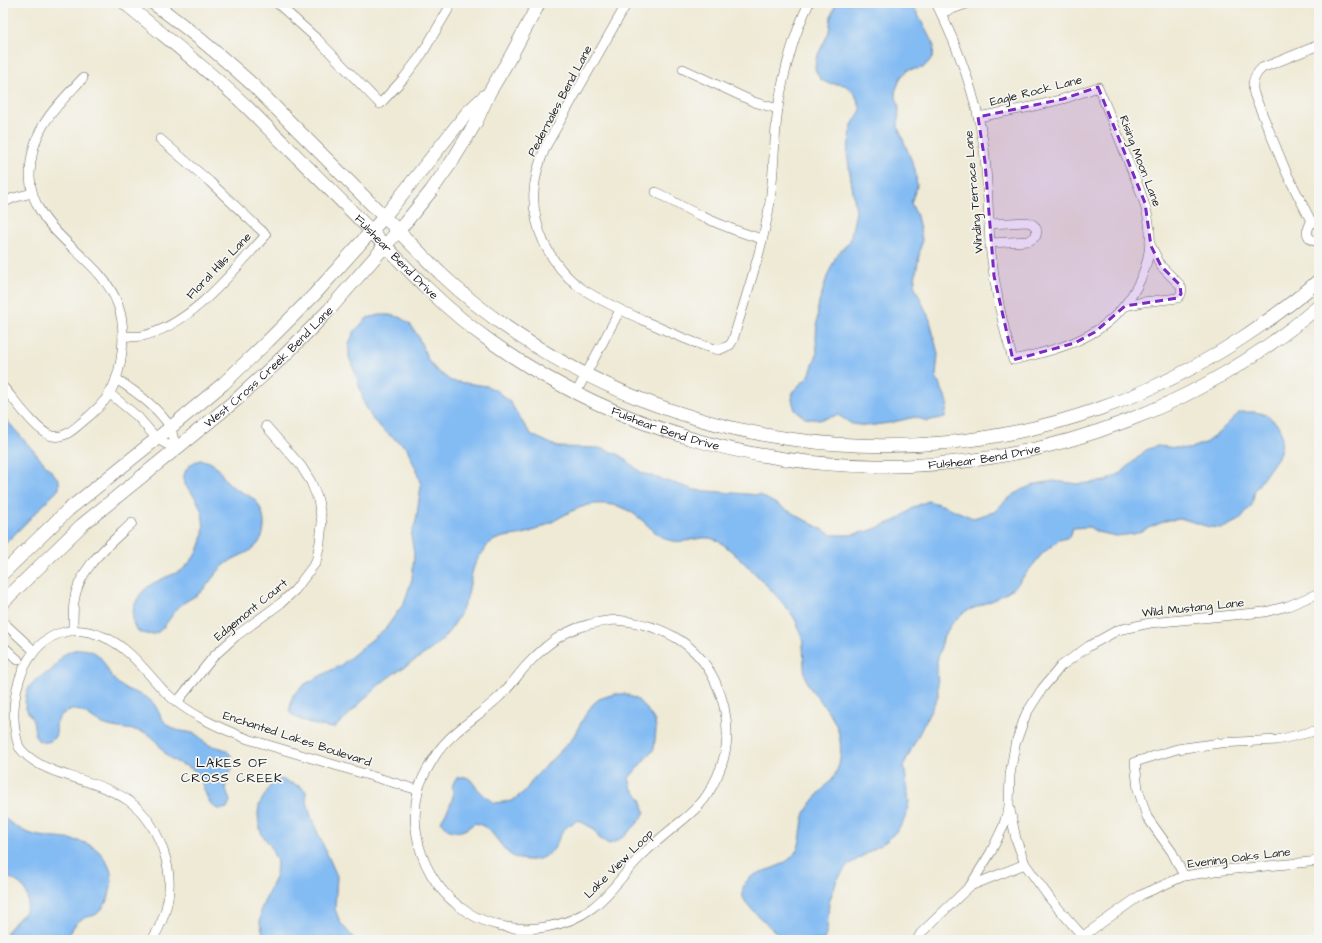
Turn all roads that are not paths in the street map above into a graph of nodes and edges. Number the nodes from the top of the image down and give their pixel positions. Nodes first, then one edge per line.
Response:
1 (125, 3) edge
2 (153, 3) edge
3 (277, 3) edge
4 (452, 3) edge
5 (539, 3) edge
6 (627, 3) edge
7 (809, 3) edge
8 (936, 3) edge
9 (969, 3) edge
10 (941, 13) junction
11 (1319, 45) edge
12 (230, 64) junction
13 (683, 69) dead end
14 (83, 78) dead end
15 (218, 80) junction
16 (1098, 87) joint
17 (489, 92) junction
18 (778, 109) junction
19 (978, 117) junction
20 (160, 139) dead end
21 (656, 192) dead end
22 (32, 193) junction
23 (3, 203) edge
24 (384, 217) junction
25 (1315, 222) edge
26 (989, 224) junction
27 (398, 231) junction
28 (371, 232) junction
29 (762, 239) junction
30 (1319, 242) edge
31 (990, 243) junction
32 (385, 246) junction
33 (1150, 246) junction
34 (1319, 280) edge
35 (1125, 306) junction
36 (1319, 306) edge
37 (620, 310) junction
38 (124, 336) junction
39 (1013, 360) joint
40 (586, 375) junction
41 (116, 379) junction
42 (3, 387) edge
43 (109, 393) junction
44 (576, 393) junction
45 (1103, 407) junction
46 (266, 426) dead end
47 (1110, 427) junction
48 (170, 428) junction
49 (157, 439) junction
50 (860, 446) junction
51 (176, 449) junction
52 (860, 466) junction
53 (132, 523) dead end
54 (3, 573) edge
55 (1319, 593) edge
56 (3, 602) edge
57 (3, 622) edge
58 (73, 630) junction
59 (3, 646) edge
60 (30, 647) junction
61 (177, 702) junction
62 (6, 708) dead end
63 (1319, 730) edge
64 (418, 790) junction
65 (1009, 805) junction
66 (1319, 861) edge
67 (1025, 864) junction
68 (1184, 876) junction
69 (970, 886) junction
70 (1085, 938) edge
71 (152, 940) edge
72 (920, 940) edge

1 - 15 main road, Fulshear Bend Drive
2 - 12 main road, Fulshear Bend Drive
3 - 4 street
5 - 17 main road, West Cross Creek Bend Lane
6 - 37 street, Pedernales Bend Lane
7 - 18 street
8 - 10 street, Winding Terrace Lane
9 - 10 street
10 - 19 street, Winding Terrace Lane
11 - 25 street
12 - 15 main road
12 - 24 main road, Fulshear Bend Drive
13 - 18 street
14 - 22 street
15 - 28 main road, Fulshear Bend Drive
16 - 19 street, Eagle Rock Lane
16 - 33 street, Rising Moon Lane
17 - 24 main road, West Cross Creek Bend Lane
17 - 27 main road, West Cross Creek Bend Lane
18 - 29 street
19 - 26 street, Winding Terrace Lane
20 - 38 street, Floral Hills Lane
21 - 29 street
22 - 23 street
22 - 38 street
24 - 27 main road, Fulshear Bend Drive
24 - 28 main road, West Cross Creek Bend Lane
25 - 30 street
26 - 31 street, Winding Terrace Lane
26 - 31 street
27 - 32 main road, West Cross Creek Bend Lane
27 - 40 main road, Fulshear Bend Drive
28 - 32 main road, Fulshear Bend Drive
28 - 48 main road, West Cross Creek Bend Lane
29 - 37 street, Pedernales Bend Lane
31 - 39 street, Winding Terrace Lane
32 - 44 main road, Fulshear Bend Drive
32 - 51 main road, West Cross Creek Bend Lane
33 - 35 street, Rising Moon Lane
33 - 35 street
34 - 45 main road, Fulshear Bend Drive
35 - 39 street, Rising Moon Lane
36 - 47 main road, Fulshear Bend Drive
37 - 40 street
38 - 41 street
40 - 44 street
40 - 50 main road, Fulshear Bend Drive
41 - 43 street
41 - 48 street
42 - 43 street
43 - 49 street
44 - 52 main road, Fulshear Bend Drive
45 - 47 main road
45 - 50 main road, Fulshear Bend Drive
46 - 61 street, Edgemont Court
47 - 52 main road, Fulshear Bend Drive
48 - 49 main road, West Cross Creek Bend Lane
48 - 51 street
49 - 51 street
49 - 54 main road, West Cross Creek Bend Lane
50 - 52 main road
51 - 56 main road, West Cross Creek Bend Lane
53 - 58 street
55 - 65 street, Wild Mustang Lane
57 - 60 street
58 - 60 street, Enchanted Lakes Boulevard
58 - 61 street, Enchanted Lakes Boulevard
59 - 60 street, Enchanted Lakes Boulevard
61 - 64 street, Enchanted Lakes Boulevard
62 - 71 street
63 - 68 street
64 - 64 street, Lake View Loop
65 - 67 street, Wild Mustang Lane
65 - 69 street, Wild Mustang Lane
66 - 68 street, Evening Oaks Lane
67 - 69 street
67 - 70 street, Wild Mustang Lane
68 - 70 street, Evening Oaks Lane
69 - 72 street

